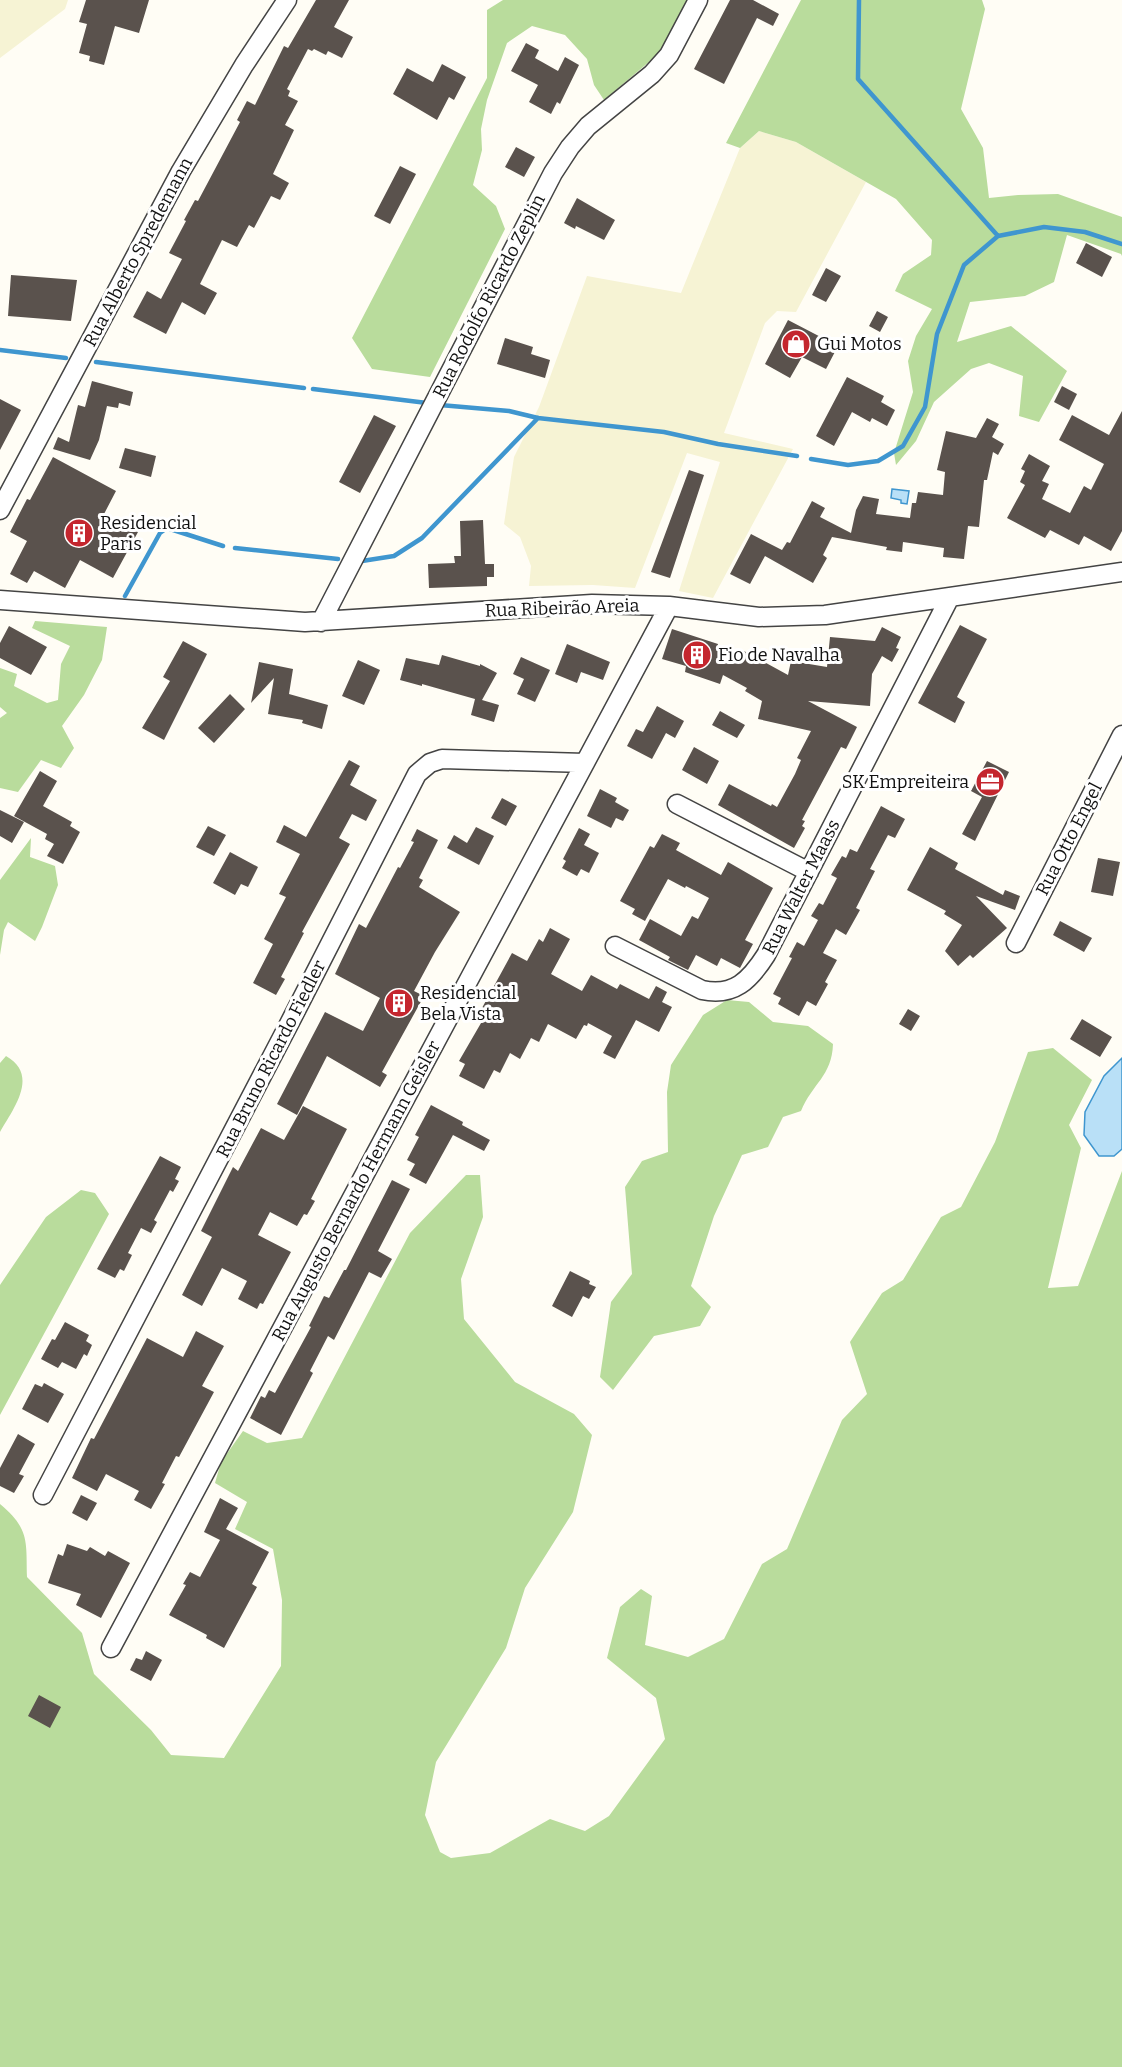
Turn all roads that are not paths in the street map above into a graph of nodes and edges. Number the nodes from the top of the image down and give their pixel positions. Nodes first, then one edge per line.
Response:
1 (287, 0) edge
2 (698, 0) edge
3 (0, 510) edge
4 (1122, 572) edge
5 (950, 597) junction
6 (0, 600) edge
7 (669, 606) junction
8 (321, 622) junction
9 (1122, 735) edge
10 (585, 763) junction
11 (677, 804) dead end
12 (809, 872) junction
13 (1016, 943) dead end
14 (615, 946) dead end
15 (43, 1495) dead end
16 (111, 1648) dead end

1 - 3 street, Rua Alberto Spredemann
2 - 8 street, Rua Rodolfo Ricardo Zeplin
4 - 5 street, Rua Ribeirão Areia
5 - 7 street, Rua Ribeirão Areia
5 - 12 street, Rua Walter Maass
6 - 8 street, Rua Ribeirão Areia
7 - 8 street, Rua Ribeirão Areia
7 - 10 street, Rua Augusto Bernardo Hermann Geisler
9 - 13 street, Rua Otto Engel
10 - 15 street, Rua Bruno Ricardo Fiedler
10 - 16 street, Rua Augusto Bernardo Hermann Geisler
11 - 12 street
12 - 14 street, Rua Walter Maass

